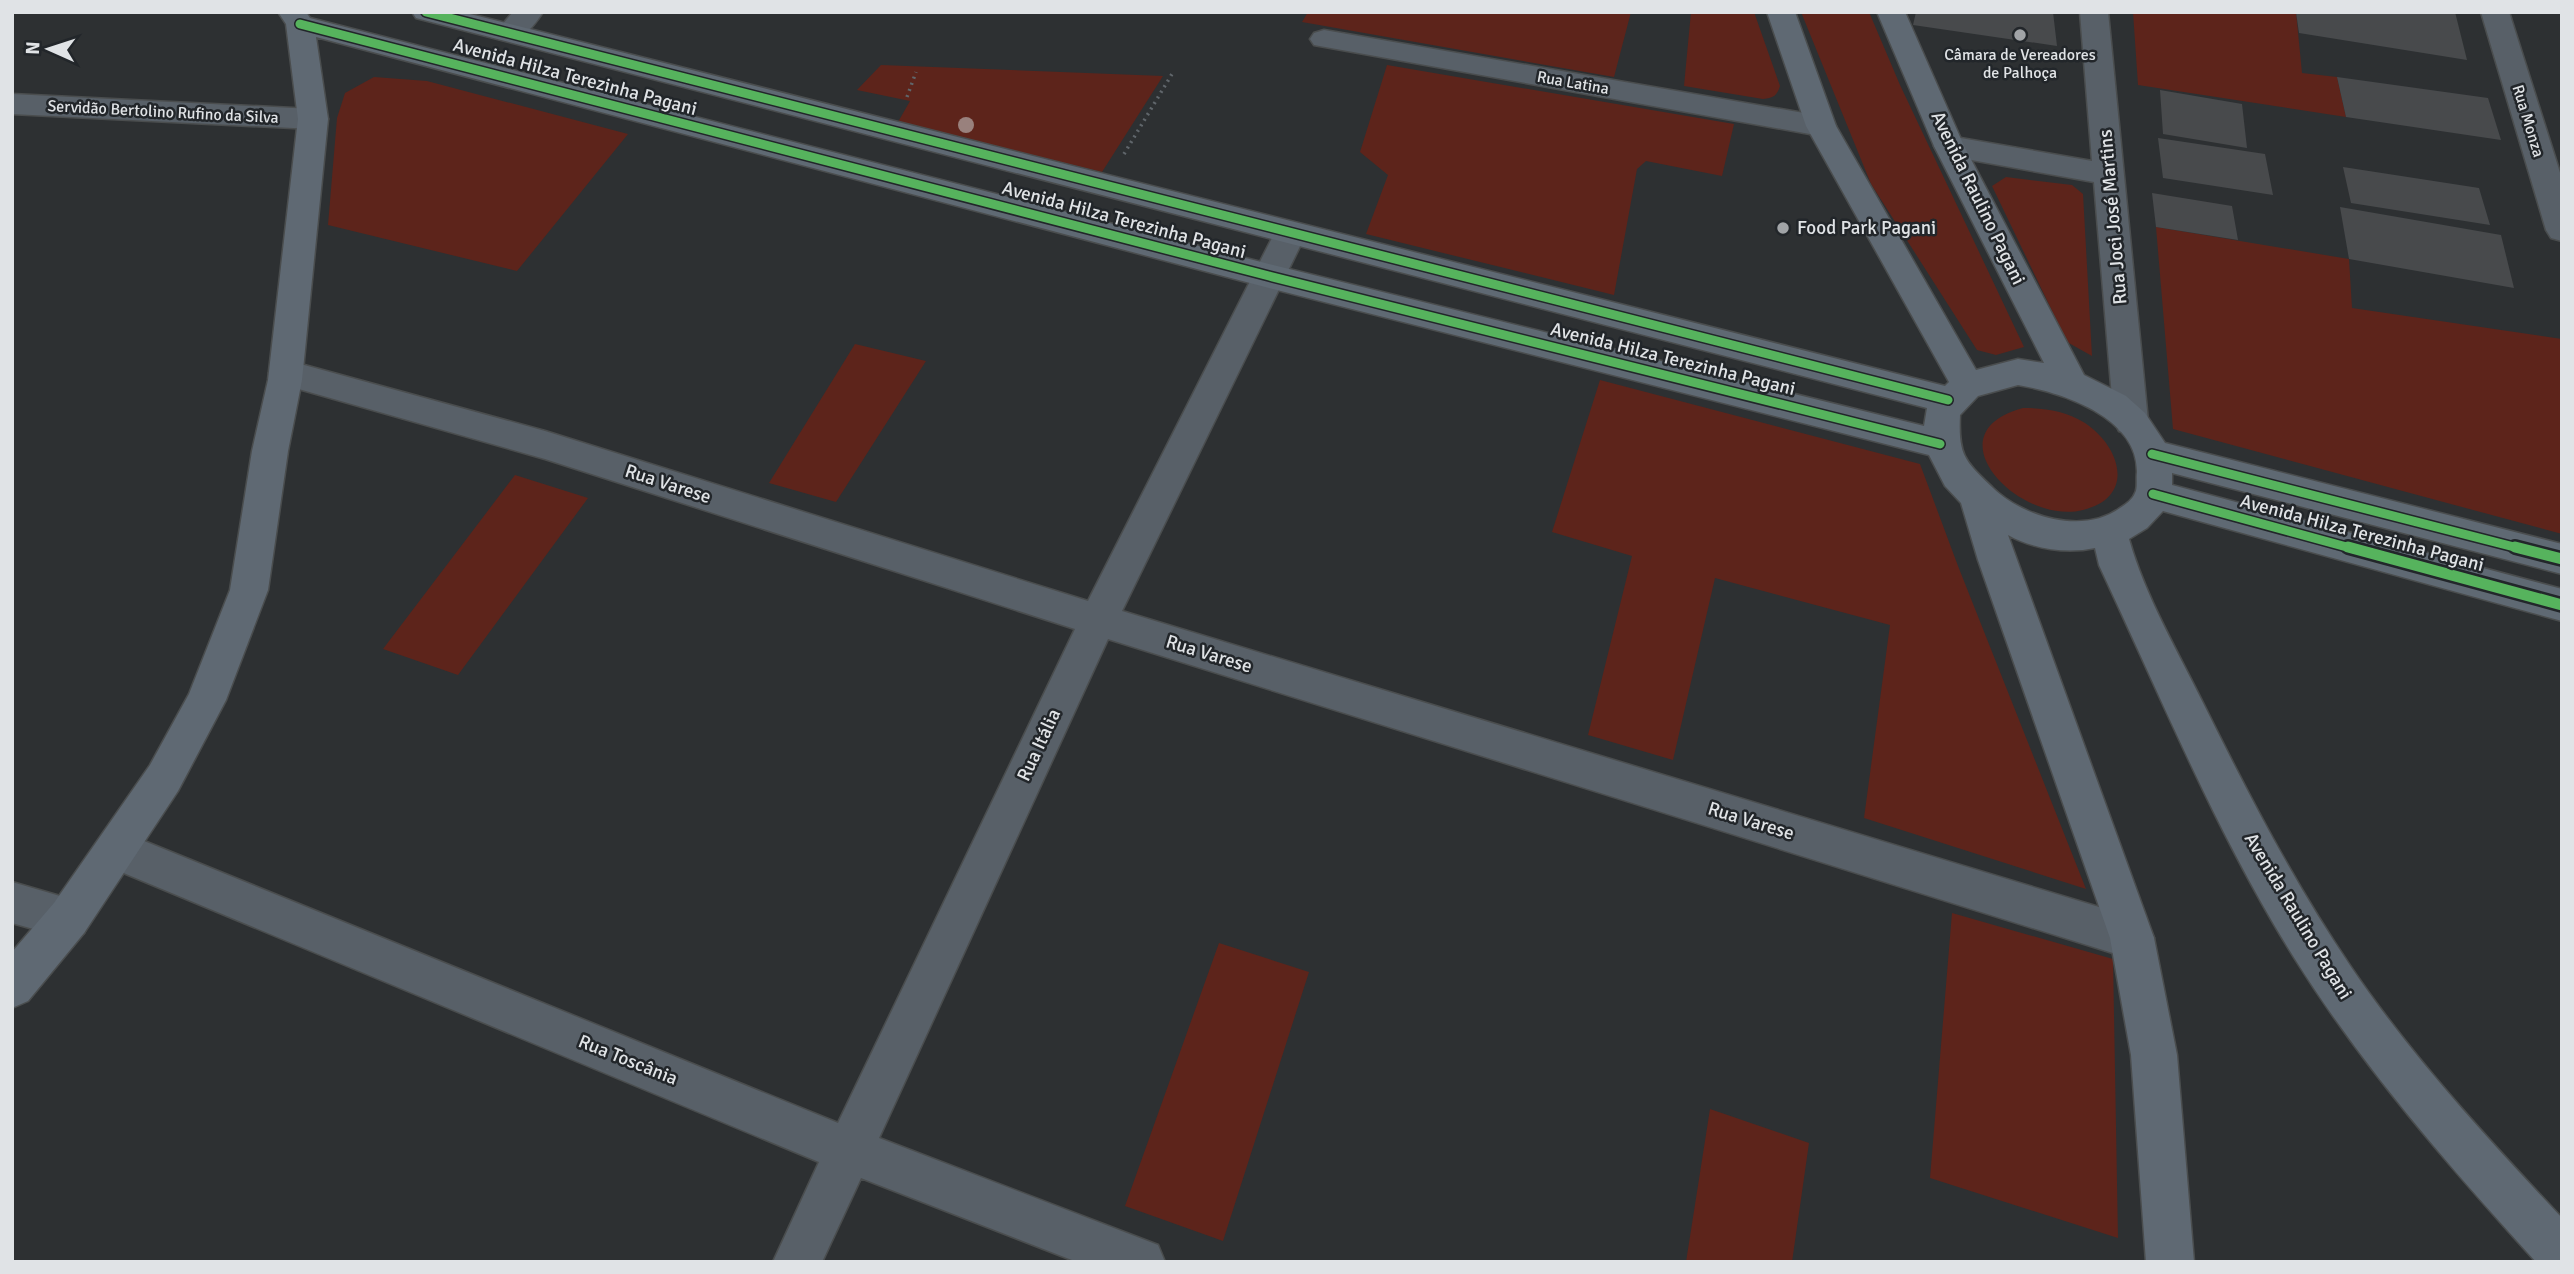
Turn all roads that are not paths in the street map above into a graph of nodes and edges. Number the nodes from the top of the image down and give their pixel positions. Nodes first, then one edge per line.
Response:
1 (366, 12) edge
2 (426, 12) edge
3 (1781, 12) edge
4 (1891, 12) edge
5 (2094, 12) edge
6 (2495, 12) edge
7 (296, 18) edge
8 (519, 23) edge
9 (1324, 39) dead end
10 (12, 104) edge
11 (313, 119) junction
12 (1821, 126) junction
13 (1949, 146) junction
14 (2109, 174) junction
15 (2562, 230) edge
16 (1290, 234) junction
17 (1269, 276) junction
18 (286, 373) junction
19 (2070, 381) junction
20 (1957, 392) junction
21 (2131, 421) junction
22 (1940, 444) junction
23 (2152, 454) junction
24 (2153, 494) junction
25 (1979, 500) junction
26 (2109, 532) junction
27 (2562, 559) edge
28 (2562, 605) edge
29 (1098, 620) junction
30 (117, 850) junction
31 (12, 902) edge
32 (69, 918) junction
33 (2132, 938) junction
34 (12, 985) edge
35 (848, 1150) junction
36 (2562, 1254) edge
37 (797, 1262) edge
38 (1142, 1262) edge
39 (2170, 1262) edge

1 - 7 main road
2 - 8 main road, Avenida Hilza Terezinha Pagani
3 - 12 main road
4 - 13 main road, Avenida Raulino Pagani
5 - 14 street, Rua Joci José Martins
6 - 15 street, Rua Monza
7 - 11 main road
7 - 17 main road, Avenida Hilza Terezinha Pagani
8 - 16 main road, Avenida Hilza Terezinha Pagani
9 - 12 street, Rua Latina
10 - 11 street, Servidão Bertolino Rufino da Silva
11 - 18 main road
12 - 20 main road
13 - 14 street
13 - 19 main road, Avenida Raulino Pagani
14 - 21 street, Rua Joci José Martins
16 - 17 street, Rua Itália
16 - 20 main road, Avenida Hilza Terezinha Pagani
17 - 22 main road, Avenida Hilza Terezinha Pagani
17 - 29 street, Rua Itália
18 - 29 street, Rua Varese
18 - 30 main road
19 - 20 main road
19 - 21 main road
20 - 22 main road
21 - 23 main road
22 - 25 main road
23 - 24 main road
23 - 27 main road, Avenida Hilza Terezinha Pagani
24 - 26 main road
24 - 28 main road, Avenida Hilza Terezinha Pagani
25 - 26 main road
25 - 33 main road
26 - 36 main road, Avenida Raulino Pagani
29 - 33 street, Rua Varese
29 - 35 street, Rua Itália
30 - 32 main road
30 - 35 street, Rua Toscânia
31 - 32 street
32 - 34 main road
33 - 39 main road
35 - 37 street, Rua Itália
35 - 38 street, Rua Toscânia

